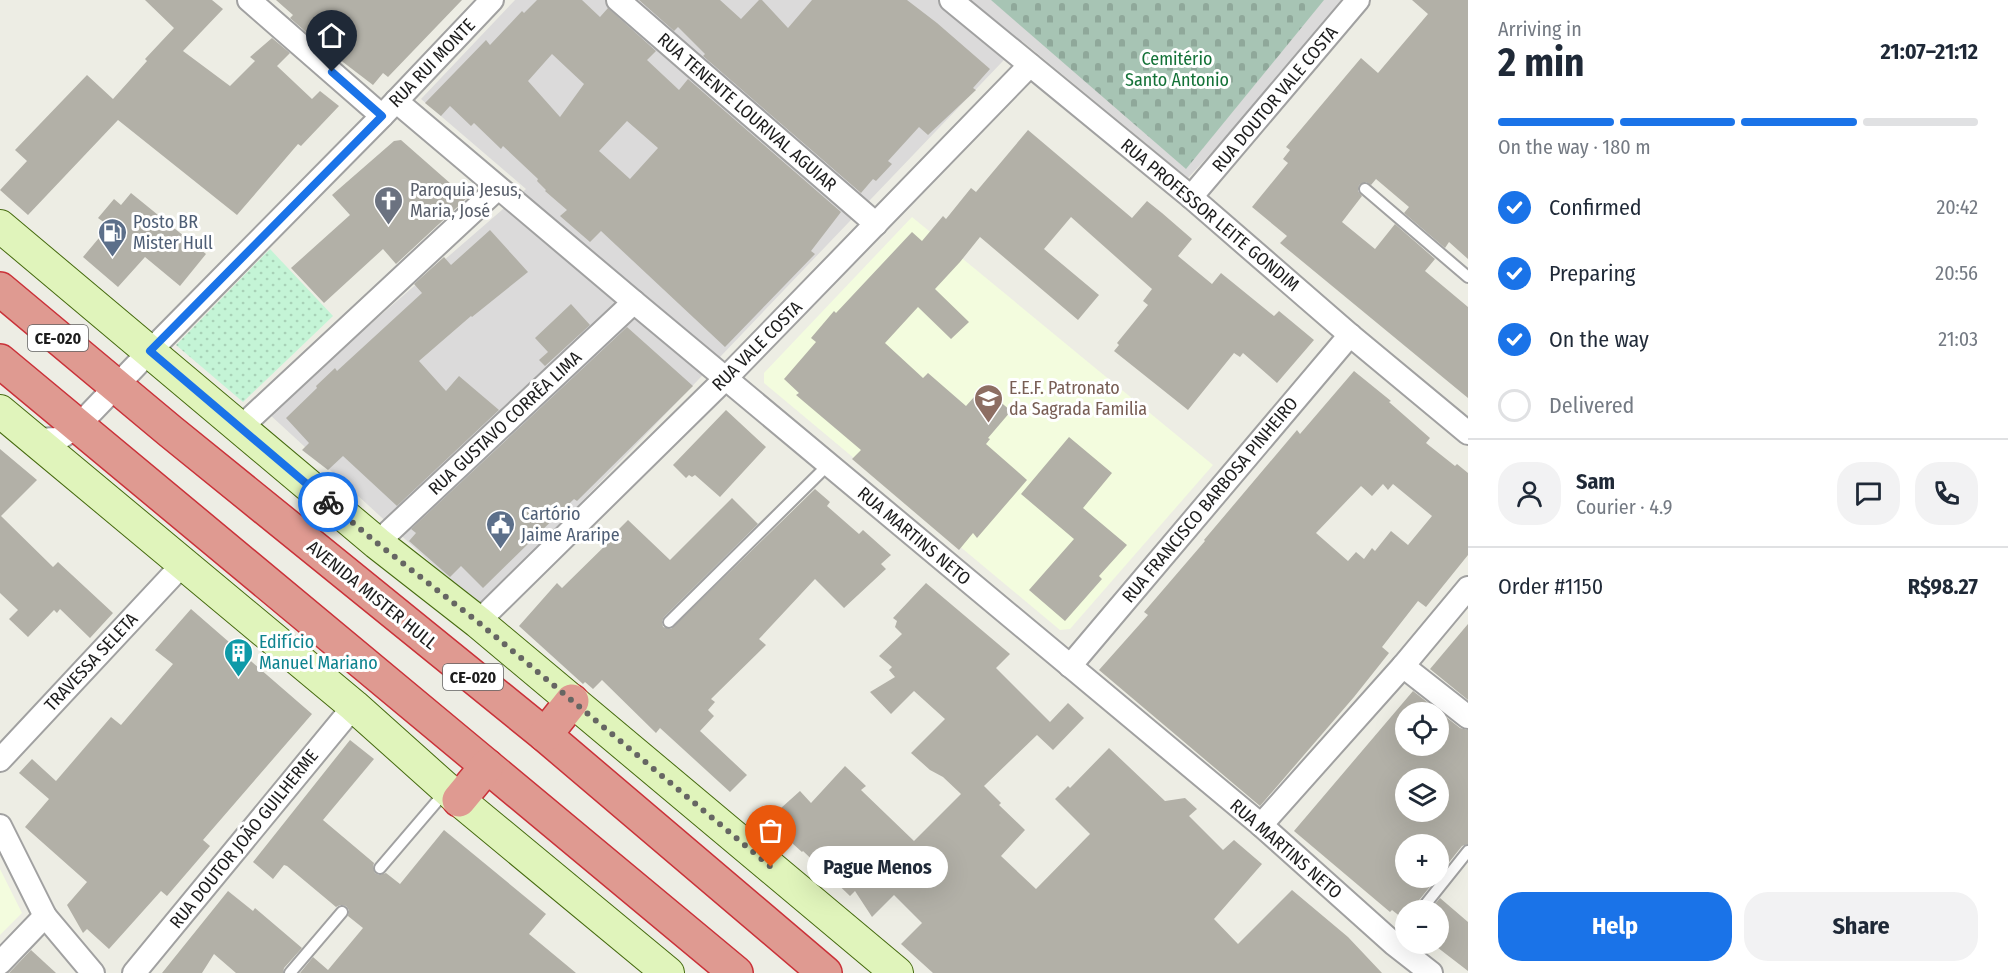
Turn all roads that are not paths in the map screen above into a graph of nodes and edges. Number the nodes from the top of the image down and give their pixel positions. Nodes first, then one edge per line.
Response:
1 (249, 0) edge
2 (492, 0) edge
3 (618, 0) edge
4 (951, 0) edge
5 (1358, 0) edge
6 (1030, 65) junction
7 (389, 108) junction
8 (498, 188) junction
9 (1365, 189) dead end
10 (1191, 197) junction
11 (876, 224) junction
12 (0, 226) edge
13 (1468, 277) edge
14 (0, 289) edge
15 (634, 302) junction
16 (1350, 334) junction
17 (150, 351) junction
18 (0, 361) edge
19 (726, 379) junction
20 (116, 386) junction
21 (0, 411) edge
22 (1466, 425) edge
23 (78, 426) junction
24 (240, 428) junction
25 (34, 440) junction
26 (828, 465) junction
27 (377, 543) junction
28 (183, 564) junction
29 (1468, 588) edge
30 (478, 622) junction
31 (669, 622) dead end
32 (1070, 666) junction
33 (1403, 666) junction
34 (572, 701) junction
35 (354, 706) junction
36 (1468, 717) edge
37 (545, 735) junction
38 (0, 760) edge
39 (487, 766) junction
40 (453, 795) junction
41 (1261, 825) junction
42 (0, 826) edge
43 (1468, 851) edge
44 (380, 868) dead end
45 (1429, 900) edge
46 (342, 912) dead end
47 (45, 916) junction
48 (1395, 932) edge
49 (1415, 954) edge
50 (0, 963) edge
51 (93, 973) edge
52 (134, 973) edge
53 (290, 973) edge
54 (668, 973) edge
55 (736, 973) edge
56 (825, 973) edge
57 (897, 973) edge
58 (1431, 973) edge

1 - 7 street, RUA MARTINS NETO
2 - 7 street, RUA RUI MONTE
3 - 11 street, RUA TENENTE LOURIVAL AGUIAR
4 - 6 street, RUA PROFESSOR LEITE GONDIM
5 - 10 street, RUA DOUTOR VALE COSTA
6 - 10 street, RUA PROFESSOR LEITE GONDIM
6 - 11 street, RUA VALE COSTA
7 - 8 street, RUA MARTINS NETO
7 - 17 street, RUA RUI MONTE
8 - 15 street, RUA MARTINS NETO
8 - 24 street
9 - 13 lane
10 - 16 street, RUA PROFESSOR LEITE GONDIM
11 - 19 street, RUA VALE COSTA
12 - 17 main road
14 - 20 highway, AVENIDA MISTER HULL / CE-020
15 - 19 street, RUA MARTINS NETO
15 - 27 street, RUA GUSTAVO CORRÊA LIMA
16 - 22 street, RUA PROFESSOR LEITE GONDIM
16 - 32 street, RUA FRANCISCO BARBOSA PINHEIRO
17 - 20 street, RUA RUI MONTE
17 - 24 main road
18 - 23 highway, CE-020
19 - 26 street, RUA MARTINS NETO
19 - 30 street, RUA VALE COSTA
20 - 23 street, RUA RUI MONTE
20 - 37 highway, AVENIDA MISTER HULL / CE-020
21 - 25 main road
23 - 25 street, RUA RUI MONTE
23 - 39 highway, CE-020
24 - 27 main road
25 - 28 main road
26 - 31 lane
26 - 32 street, RUA MARTINS NETO
27 - 30 main road
28 - 35 main road
28 - 38 street, TRAVESSA SELETA
29 - 33 street
30 - 34 main road
32 - 41 street, RUA MARTINS NETO
33 - 36 street
33 - 41 street
34 - 37 highway
34 - 57 main road
35 - 40 main road
35 - 52 street, RUA DOUTOR JOÃO GUILHERME
37 - 56 highway, AVENIDA MISTER HULL / CE-020
39 - 40 highway
39 - 55 highway, CE-020
40 - 44 lane
40 - 54 main road
41 - 48 street, RUA MARTINS NETO
42 - 47 street
43 - 45 lane
46 - 53 lane
47 - 50 street
47 - 51 street
49 - 58 street, RUA MARTINS NETO

